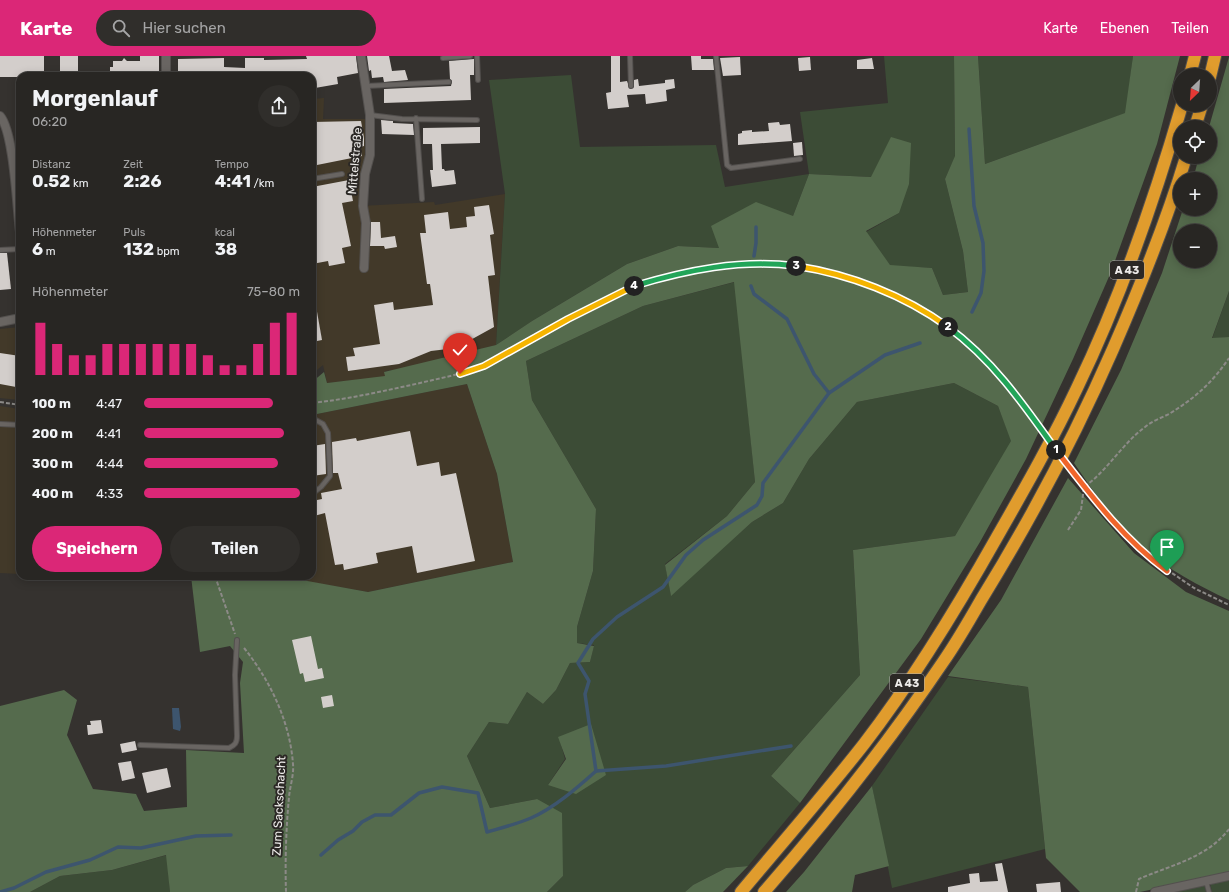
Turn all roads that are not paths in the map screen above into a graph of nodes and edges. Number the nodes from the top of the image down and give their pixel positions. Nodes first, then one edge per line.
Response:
1 (166, 56) edge
2 (361, 56) edge
3 (470, 56) edge
4 (477, 56) edge
5 (630, 56) edge
6 (716, 56) edge
7 (1196, 56) edge
8 (1215, 56) edge
9 (443, 58) dead end
10 (1192, 68) edge
11 (1212, 68) edge
12 (166, 72) edge
13 (478, 80) dead end
14 (449, 82) dead end
15 (366, 86) junction
16 (631, 86) dead end
17 (1180, 112) edge
18 (370, 115) junction
19 (0, 116) edge
20 (416, 118) junction
21 (477, 120) dead end
22 (800, 159) dead end
23 (1184, 164) edge
24 (342, 174) dead end
25 (316, 178) edge
26 (16, 196) edge
27 (422, 199) dead end
28 (16, 249) edge
29 (0, 250) edge
30 (364, 268) dead end
31 (16, 319) edge
32 (0, 322) edge
33 (316, 420) edge
34 (0, 424) edge
35 (16, 426) edge
36 (316, 491) edge
37 (237, 640) road end
38 (140, 745) dead end
39 (1229, 876) edge
40 (1206, 881) junction
41 (741, 892) edge
42 (764, 892) edge
43 (1155, 892) edge
44 (1209, 892) edge

1 - 12 street
2 - 15 street, Mittelstraße
3 - 9 lane
4 - 13 lane
5 - 16 lane
6 - 22 lane
7 - 10 highway
8 - 11 highway
14 - 15 lane
15 - 18 street, Mittelstraße
17 - 41 highway, A 43
18 - 20 lane
18 - 30 street, Mittelstraße
19 - 26 street
20 - 21 lane
20 - 27 lane
23 - 42 highway, A 43
24 - 25 lane
28 - 29 lane
31 - 32 street
33 - 36 lane
34 - 35 lane
37 - 38 lane
39 - 40 street
40 - 43 street
40 - 44 lane

